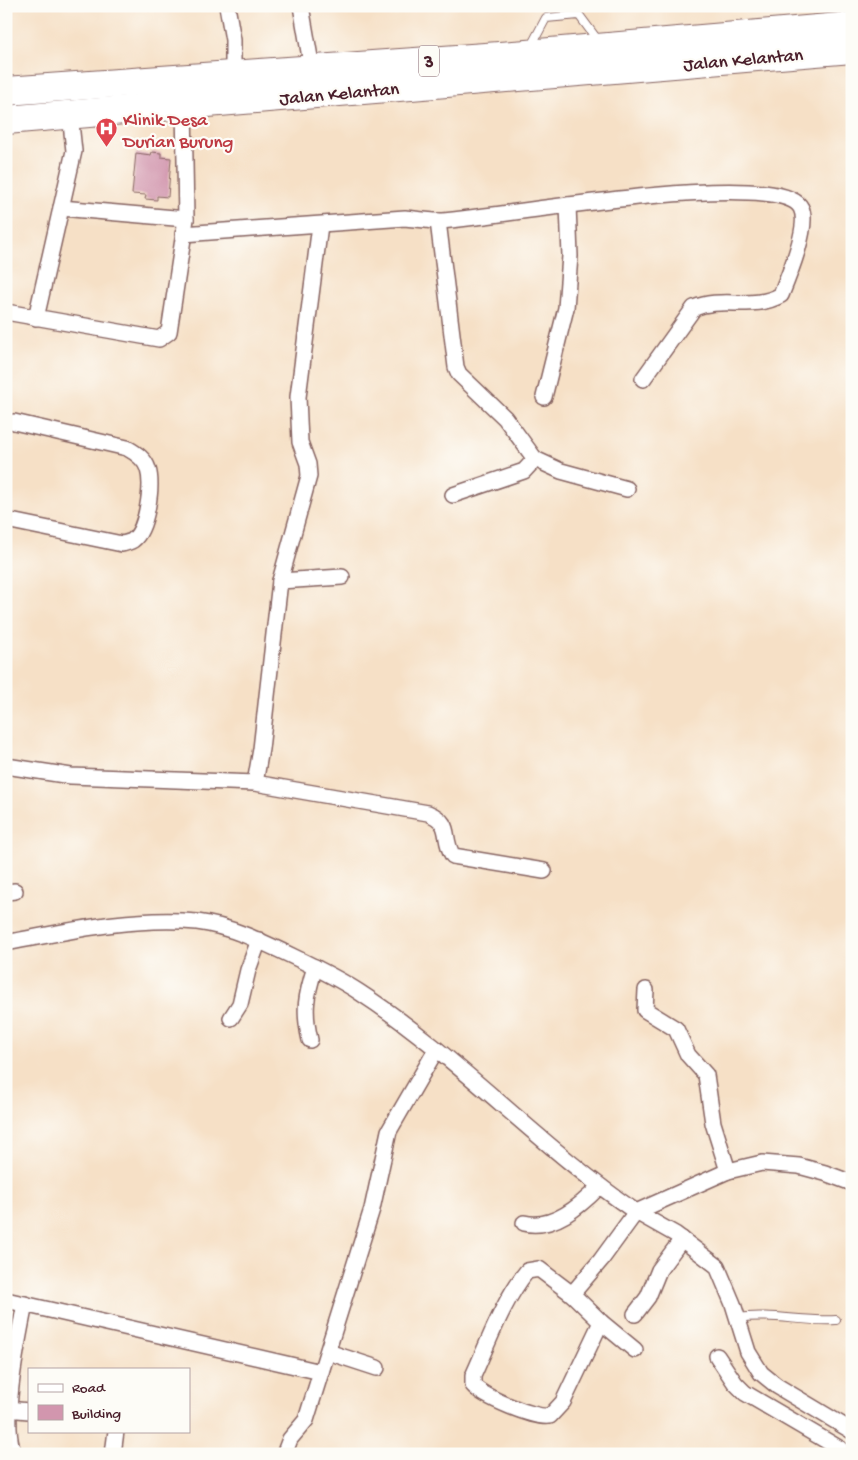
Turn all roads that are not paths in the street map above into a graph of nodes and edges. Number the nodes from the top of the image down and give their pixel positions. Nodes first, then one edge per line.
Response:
1 (227, 6) edge
2 (302, 6) edge
3 (852, 26) edge
4 (852, 49) edge
5 (312, 69) junction
6 (233, 75) junction
7 (6, 91) edge
8 (184, 105) junction
9 (70, 114) junction
10 (6, 120) edge
11 (568, 204) junction
12 (61, 208) junction
13 (186, 219) junction
14 (438, 221) junction
15 (320, 225) junction
16 (184, 234) junction
17 (6, 312) edge
18 (36, 318) junction
19 (643, 379) dead end
20 (544, 397) dead end
21 (14, 422) dead end
22 (535, 459) junction
23 (627, 490) dead end
24 (453, 495) dead end
25 (6, 520) edge
26 (342, 577) dead end
27 (280, 581) junction
28 (6, 766) edge
29 (255, 782) junction
30 (544, 871) dead end
31 (259, 940) junction
32 (6, 943) edge
33 (315, 967) junction
34 (646, 990) dead end
35 (231, 1018) dead end
36 (310, 1040) dead end
37 (436, 1050) junction
38 (728, 1171) junction
39 (852, 1184) edge
40 (599, 1187) junction
41 (636, 1212) junction
42 (524, 1223) dead end
43 (682, 1239) junction
44 (572, 1294) junction
45 (6, 1300) edge
46 (25, 1304) junction
47 (636, 1314) dead end
48 (737, 1318) junction
49 (836, 1320) dead end
50 (601, 1322) junction
51 (636, 1350) dead end
52 (328, 1352) junction
53 (717, 1356) dead end
54 (377, 1368) dead end
55 (321, 1372) junction
56 (746, 1376) junction
57 (7, 1409) edge
58 (28, 1411) edge
59 (116, 1432) edge
60 (852, 1432) edge
61 (284, 1452) dead end
62 (12, 1453) edge
63 (113, 1454) edge
64 (849, 1454) edge

1 - 6 street
2 - 5 street
3 - 5 highway, Jalan Kelantan / 3
4 - 8 highway, Jalan Kelantan / 3
5 - 6 highway, Jalan Kelantan / 3
6 - 7 highway, Jalan Kelantan / 3
8 - 9 highway, Jalan Kelantan / 3
8 - 13 street
9 - 10 highway, Jalan Kelantan / 3
9 - 12 street
11 - 14 street
11 - 19 street
11 - 20 street
12 - 13 street
12 - 18 street
13 - 16 street
14 - 15 street
14 - 22 street
15 - 16 street
15 - 27 street
16 - 18 street
17 - 18 street
21 - 25 street
22 - 23 street
22 - 24 street
26 - 27 street
27 - 29 street
28 - 29 street
29 - 30 street
31 - 32 street
31 - 33 street
31 - 35 street
33 - 36 street
33 - 37 street
34 - 38 street
37 - 40 street
37 - 52 street
38 - 39 street
38 - 41 street
40 - 41 street
40 - 42 street
41 - 43 street
41 - 44 street
43 - 47 street
43 - 48 street
44 - 50 street
44 - 50 street
45 - 46 street
46 - 55 street
46 - 57 street
48 - 49 lane
48 - 56 street
50 - 51 street
52 - 54 street
52 - 55 street
53 - 56 street
55 - 61 street
56 - 60 street
56 - 64 street
57 - 58 street
57 - 62 street
59 - 63 street

